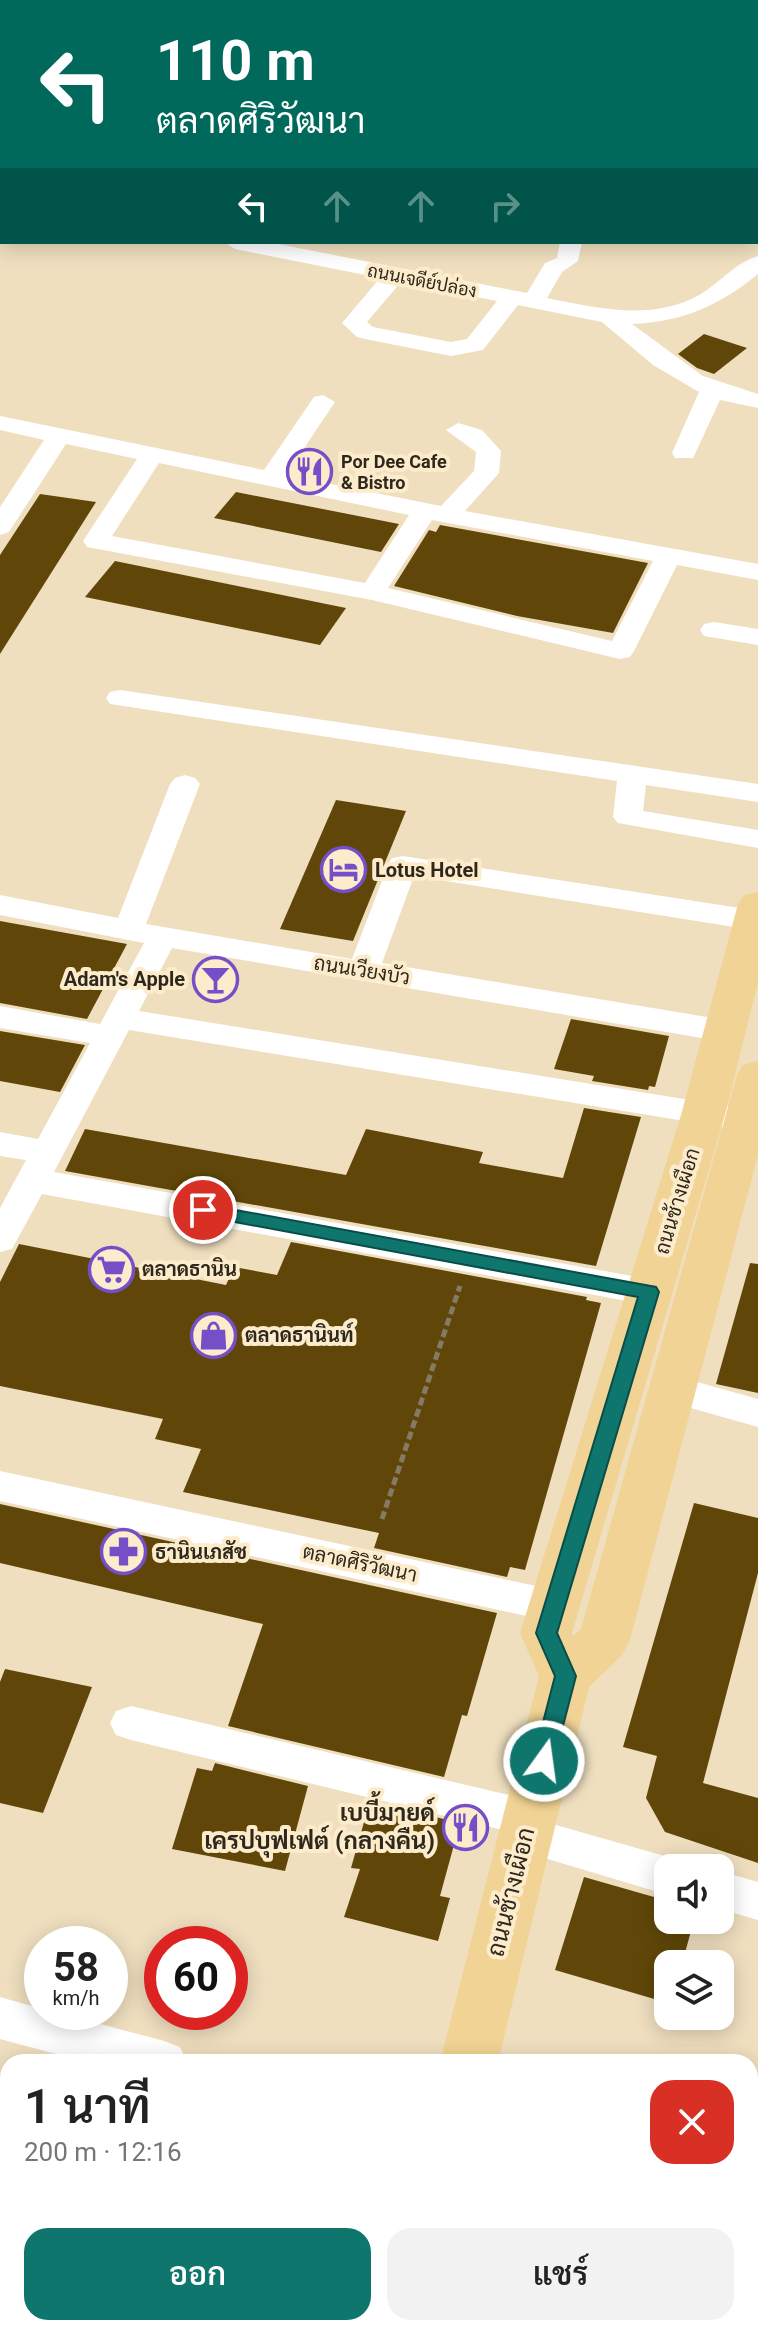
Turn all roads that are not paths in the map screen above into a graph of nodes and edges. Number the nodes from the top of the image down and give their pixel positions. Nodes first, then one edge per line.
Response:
1 (394, 0) edge
2 (406, 0) edge
3 (254, 244) edge
4 (571, 244) edge
5 (758, 263) edge
6 (394, 276) junction
7 (522, 300) junction
8 (610, 317) junction
9 (711, 392) junction
10 (758, 401) edge
11 (323, 402) dead end
12 (0, 423) edge
13 (458, 430) dead end
14 (59, 436) junction
15 (684, 453) dead end
16 (152, 455) junction
17 (270, 480) junction
18 (436, 513) junction
19 (0, 527) edge
20 (669, 556) junction
21 (758, 572) edge
22 (372, 592) junction
23 (714, 630) dead end
24 (758, 637) edge
25 (120, 698) dead end
26 (632, 774) junction
27 (185, 784) dead end
28 (758, 793) edge
29 (758, 839) edge
30 (0, 905) edge
31 (756, 912) edge
32 (128, 931) junction
33 (163, 937) junction
34 (363, 971) junction
35 (0, 1017) edge
36 (115, 1027) junction
37 (725, 1031) junction
38 (758, 1075) edge
39 (735, 1119) edge
40 (0, 1144) edge
41 (40, 1166) junction
42 (0, 1240) edge
43 (649, 1292) junction
44 (672, 1389) junction
45 (758, 1413) edge
46 (0, 1486) edge
47 (554, 1606) junction
48 (565, 1676) junction
49 (131, 1723) dead end
50 (528, 1827) junction
51 (654, 1871) edge
52 (734, 1894) edge
53 (758, 1901) edge
54 (0, 2018) edge
55 (134, 2054) edge
56 (471, 2054) edge

1 - 2 street
3 - 6 street, ถนนเจดีย์ปล่อง
4 - 7 street
5 - 8 street, ถนนเจดีย์ปล่อง
6 - 7 street, ถนนเจดีย์ปล่อง
6 - 7 street
7 - 8 street, ถนนเจดีย์ปล่อง
8 - 9 street
9 - 10 street
9 - 15 street
11 - 17 street
12 - 14 street
13 - 18 street
14 - 16 street
14 - 19 street
16 - 17 street
16 - 22 street
17 - 18 street
18 - 20 street
18 - 22 street
20 - 21 street
20 - 22 street
23 - 24 street
25 - 26 street
26 - 28 street
26 - 29 street
27 - 32 street
30 - 32 street, ถนนเวียงบัว
31 - 34 street
31 - 37 main road, ถนนช้างเผือก
32 - 33 street, ถนนเวียงบัว
33 - 34 street, ถนนเวียงบัว
33 - 36 street
34 - 37 street, ถนนเวียงบัว
35 - 36 street
36 - 39 street
36 - 41 street
37 - 39 main road, ถนนช้างเผือก
38 - 39 main road, ถนนช้างเผือก
39 - 43 main road, ถนนช้างเผือก
39 - 44 main road, ถนนช้างเผือก
40 - 41 street
41 - 42 street
41 - 43 street
43 - 47 main road, ถนนช้างเผือก
44 - 45 street
44 - 48 main road, ถนนช้างเผือก
46 - 47 street, ตลาดศิริวัฒนา
47 - 48 main road, ถนนช้างเผือก
48 - 50 main road, ถนนช้างเผือก
49 - 50 street
50 - 51 street
50 - 56 main road, ถนนช้างเผือก
52 - 53 street
54 - 55 street

